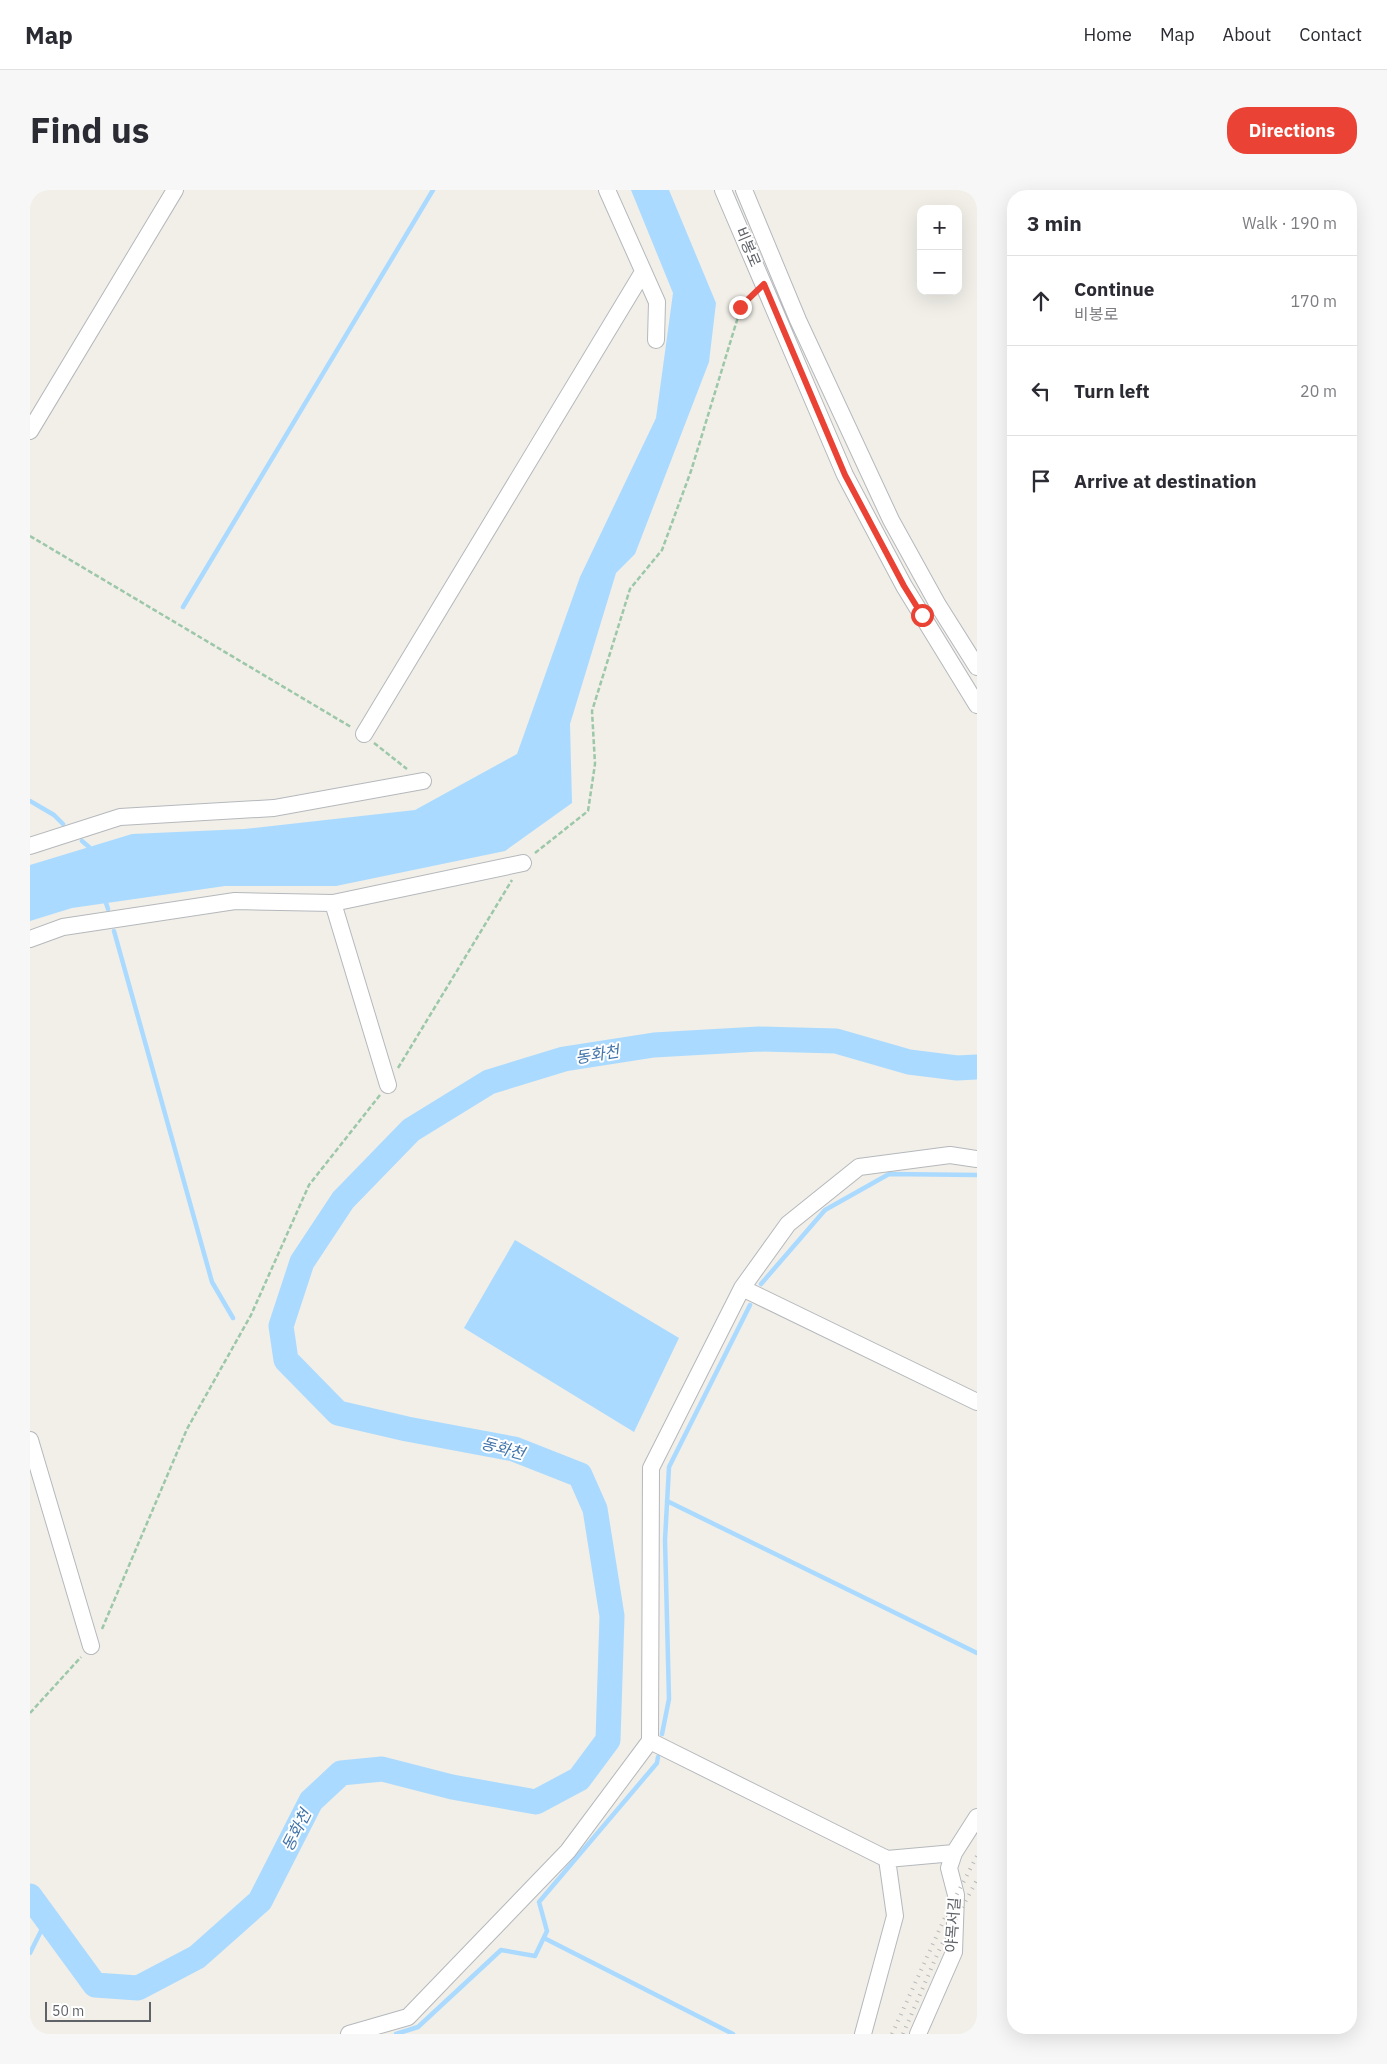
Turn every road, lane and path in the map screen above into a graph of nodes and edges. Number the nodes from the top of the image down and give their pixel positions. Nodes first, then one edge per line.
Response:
1 (175, 190) edge
2 (607, 190) edge
3 (723, 190) edge
4 (744, 190) edge
5 (643, 272) junction
6 (764, 284) junction
7 (656, 340) dead end
8 (30, 431) edge
9 (30, 536) edge
10 (977, 666) edge
11 (977, 704) edge
12 (364, 734) junction
13 (423, 781) joint
14 (30, 846) edge
15 (523, 863) junction
16 (333, 903) junction
17 (30, 938) edge
18 (388, 1085) junction
19 (977, 1159) edge
20 (742, 1288) junction
21 (977, 1402) edge
22 (30, 1440) edge
23 (91, 1646) junction
24 (30, 1713) edge
25 (650, 1741) junction
26 (977, 1817) edge
27 (954, 1853) junction
28 (888, 1859) junction
29 (349, 2034) edge
30 (863, 2034) edge
31 (918, 2034) edge

1 - 8 street
2 - 5 street
3 - 6 street, 비봉로
4 - 10 street, 비봉로
5 - 7 street
5 - 12 street
6 - 11 street, 비봉로
6 - 15 path
9 - 12 path
12 - 13 path
13 - 14 street
15 - 16 street
15 - 18 path
16 - 17 street
16 - 18 street
18 - 23 path
19 - 20 street
20 - 21 street
20 - 25 street
22 - 23 street
23 - 24 path
25 - 28 street
25 - 29 street
26 - 27 street, 야목서길
27 - 28 street
27 - 31 street, 야목서길
28 - 30 street

